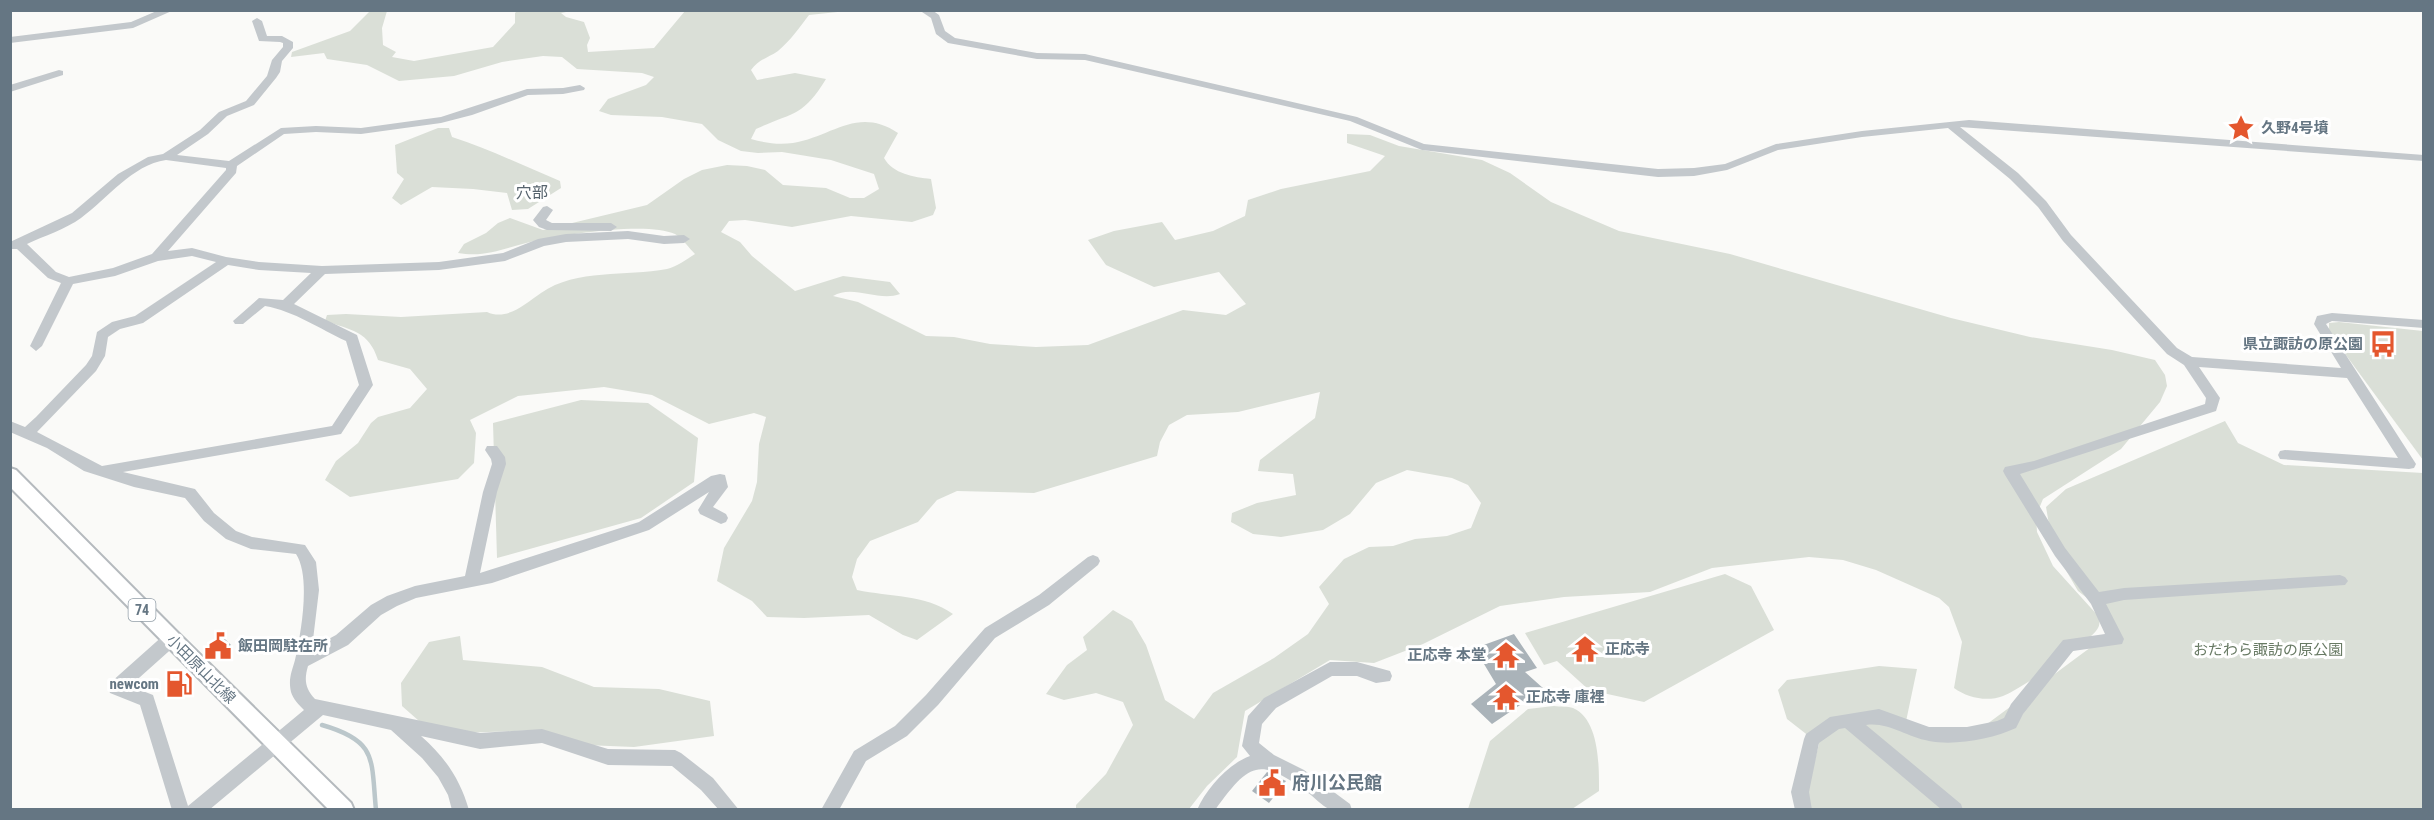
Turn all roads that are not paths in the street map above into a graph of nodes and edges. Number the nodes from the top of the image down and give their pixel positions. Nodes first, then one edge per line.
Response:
1 (169, 10) edge
2 (924, 10) edge
3 (256, 21) dead end
4 (10, 40) edge
5 (59, 73) dead end
6 (580, 88) dead end
7 (10, 89) edge
8 (1951, 124) junction
9 (166, 157) junction
10 (2424, 158) edge
11 (231, 165) junction
12 (547, 210) dead end
13 (624, 235) junction
14 (684, 239) dead end
15 (15, 246) edge
16 (156, 257) junction
17 (226, 261) junction
18 (322, 270) junction
19 (68, 281) junction
20 (286, 305) junction
21 (240, 321) dead end
22 (2424, 324) edge
23 (36, 346) dead end
24 (2189, 362) junction
25 (2349, 374) junction
26 (10, 426) edge
27 (27, 432) junction
28 (492, 450) dead end
29 (2285, 455) dead end
30 (99, 471) junction
31 (10, 475) edge
32 (721, 518) dead end
33 (1093, 561) dead end
34 (2340, 581) dead end
35 (471, 582) junction
36 (2096, 599) junction
37 (171, 639) junction
38 (302, 662) junction
39 (1384, 676) dead end
40 (319, 708) junction
41 (1849, 721) junction
42 (397, 725) junction
43 (276, 743) junction
44 (1268, 760) junction
45 (181, 810) edge
46 (195, 810) edge
47 (344, 810) edge
48 (461, 810) edge
49 (730, 810) edge
50 (829, 810) edge
51 (1205, 810) edge
52 (1344, 810) edge
53 (1804, 810) edge
54 (1955, 810) edge

1 - 4 street
2 - 8 street
3 - 9 street
5 - 7 street
6 - 11 street
8 - 10 street
8 - 24 street
9 - 11 street
9 - 15 street
11 - 16 street
12 - 13 street
13 - 14 street
13 - 18 street
15 - 19 street
16 - 17 street
16 - 19 street
17 - 18 street
17 - 27 street
18 - 20 street
19 - 23 street
20 - 21 street
20 - 30 street
22 - 25 street
24 - 25 street
24 - 36 street
25 - 29 street
26 - 27 street
27 - 30 street
28 - 35 street
30 - 38 street
31 - 37 main road, 小田原山北線 / 74
32 - 35 street
33 - 50 street
34 - 36 street
35 - 38 street
36 - 41 street
37 - 43 main road, 小田原山北線 / 74
37 - 45 street
38 - 40 street
39 - 44 street
40 - 42 street
40 - 43 street
41 - 53 street
41 - 54 street
42 - 48 street
42 - 49 street
43 - 46 street
43 - 47 main road, 小田原山北線 / 74
44 - 51 street
44 - 52 street

